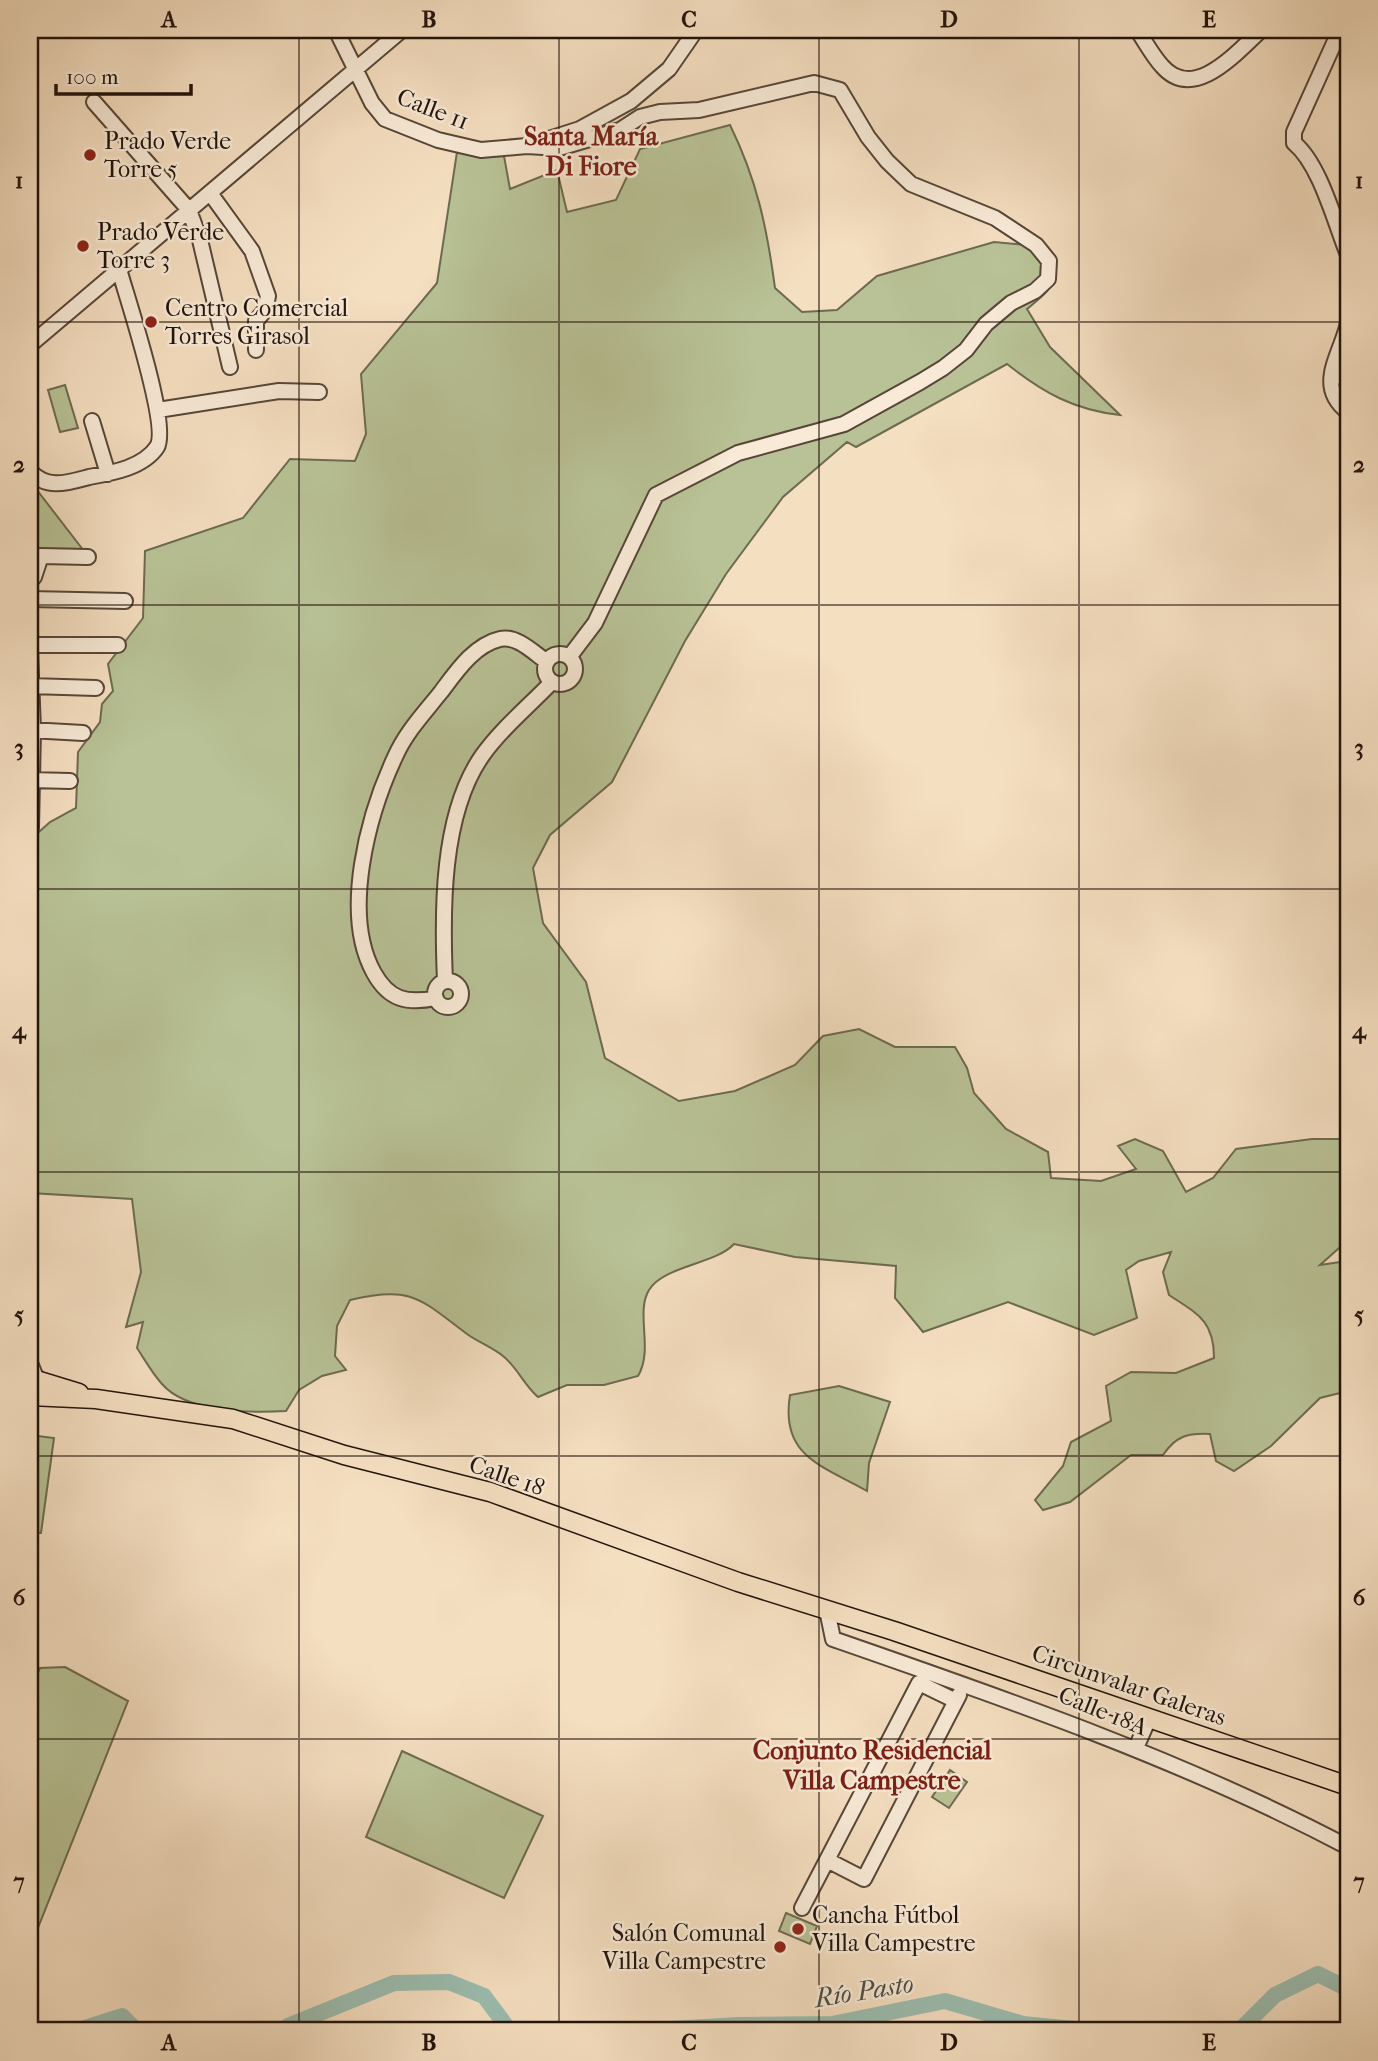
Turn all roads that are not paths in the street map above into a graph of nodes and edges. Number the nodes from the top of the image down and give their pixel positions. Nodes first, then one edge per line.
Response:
1 (336, 30) edge
2 (402, 30) edge
3 (696, 30) edge
4 (1137, 30) edge
5 (1261, 30) edge
6 (1339, 30) edge
7 (354, 68) junction
8 (94, 102) dead end
9 (527, 146) junction
10 (209, 193) junction
11 (189, 210) junction
12 (1348, 255) edge
13 (119, 269) junction
14 (68, 312) junction
15 (1348, 323) edge
16 (74, 328) dead end
17 (30, 345) edge
18 (256, 350) dead end
19 (1348, 353) edge
20 (230, 367) dead end
21 (1331, 388) junction
22 (319, 392) dead end
23 (158, 410) junction
24 (1348, 412) edge
25 (92, 421) dead end
26 (30, 471) edge
27 (108, 474) junction
28 (88, 557) dead end
29 (30, 581) edge
30 (30, 600) edge
31 (125, 601) dead end
32 (118, 645) dead end
33 (30, 647) edge
34 (570, 656) junction
35 (547, 662) junction
36 (552, 682) junction
37 (30, 686) edge
38 (96, 688) dead end
39 (31, 730) edge
40 (83, 733) dead end
41 (30, 780) edge
42 (70, 780) dead end
43 (31, 828) edge
44 (445, 981) junction
45 (436, 998) junction
46 (30, 1363) edge
47 (34, 1388) edge
48 (827, 1610) junction
49 (861, 1621) junction
50 (894, 1631) joint
51 (852, 1646) junction
52 (1003, 1668) junction
53 (964, 1684) junction
54 (995, 1694) junction
55 (956, 1701) junction
56 (1149, 1718) junction
57 (1136, 1748) junction
58 (1348, 1786) edge
59 (1348, 1847) edge
60 (827, 1860) junction
61 (802, 1908) dead end

1 - 7 street, Calle 11
2 - 7 street
3 - 9 street
4 - 5 street
6 - 12 street
7 - 9 street, Calle 11
7 - 10 street
8 - 11 street
9 - 34 street
10 - 11 street
10 - 18 street
11 - 13 street
11 - 20 street
13 - 14 street
13 - 23 street
14 - 16 street
14 - 17 street
15 - 21 street
19 - 21 street
21 - 24 street
22 - 23 street
23 - 27 street
25 - 27 street
26 - 27 street
28 - 29 street
30 - 31 street
32 - 33 street
33 - 37 street
34 - 35 street
34 - 36 street
35 - 36 street
35 - 45 street
36 - 44 street
37 - 38 street
37 - 39 street
39 - 40 street
39 - 41 street
41 - 42 street
41 - 43 street
44 - 45 street
44 - 45 street
46 - 47 street
47 - 48 main road, Calle 18
48 - 49 main road, Calle 18
48 - 51 street, Calle 18A
49 - 50 main road, Calle 18
49 - 51 street
50 - 52 main road, Circunvalar Galeras
51 - 53 street, Calle 18A
52 - 54 street
52 - 56 main road, Circunvalar Galeras
53 - 54 street, Calle 18A
53 - 55 street
54 - 57 street, Calle 18A
55 - 60 street
55 - 60 street
56 - 57 street
56 - 58 main road, Circunvalar Galeras
57 - 59 street, Calle 18A
60 - 61 street

